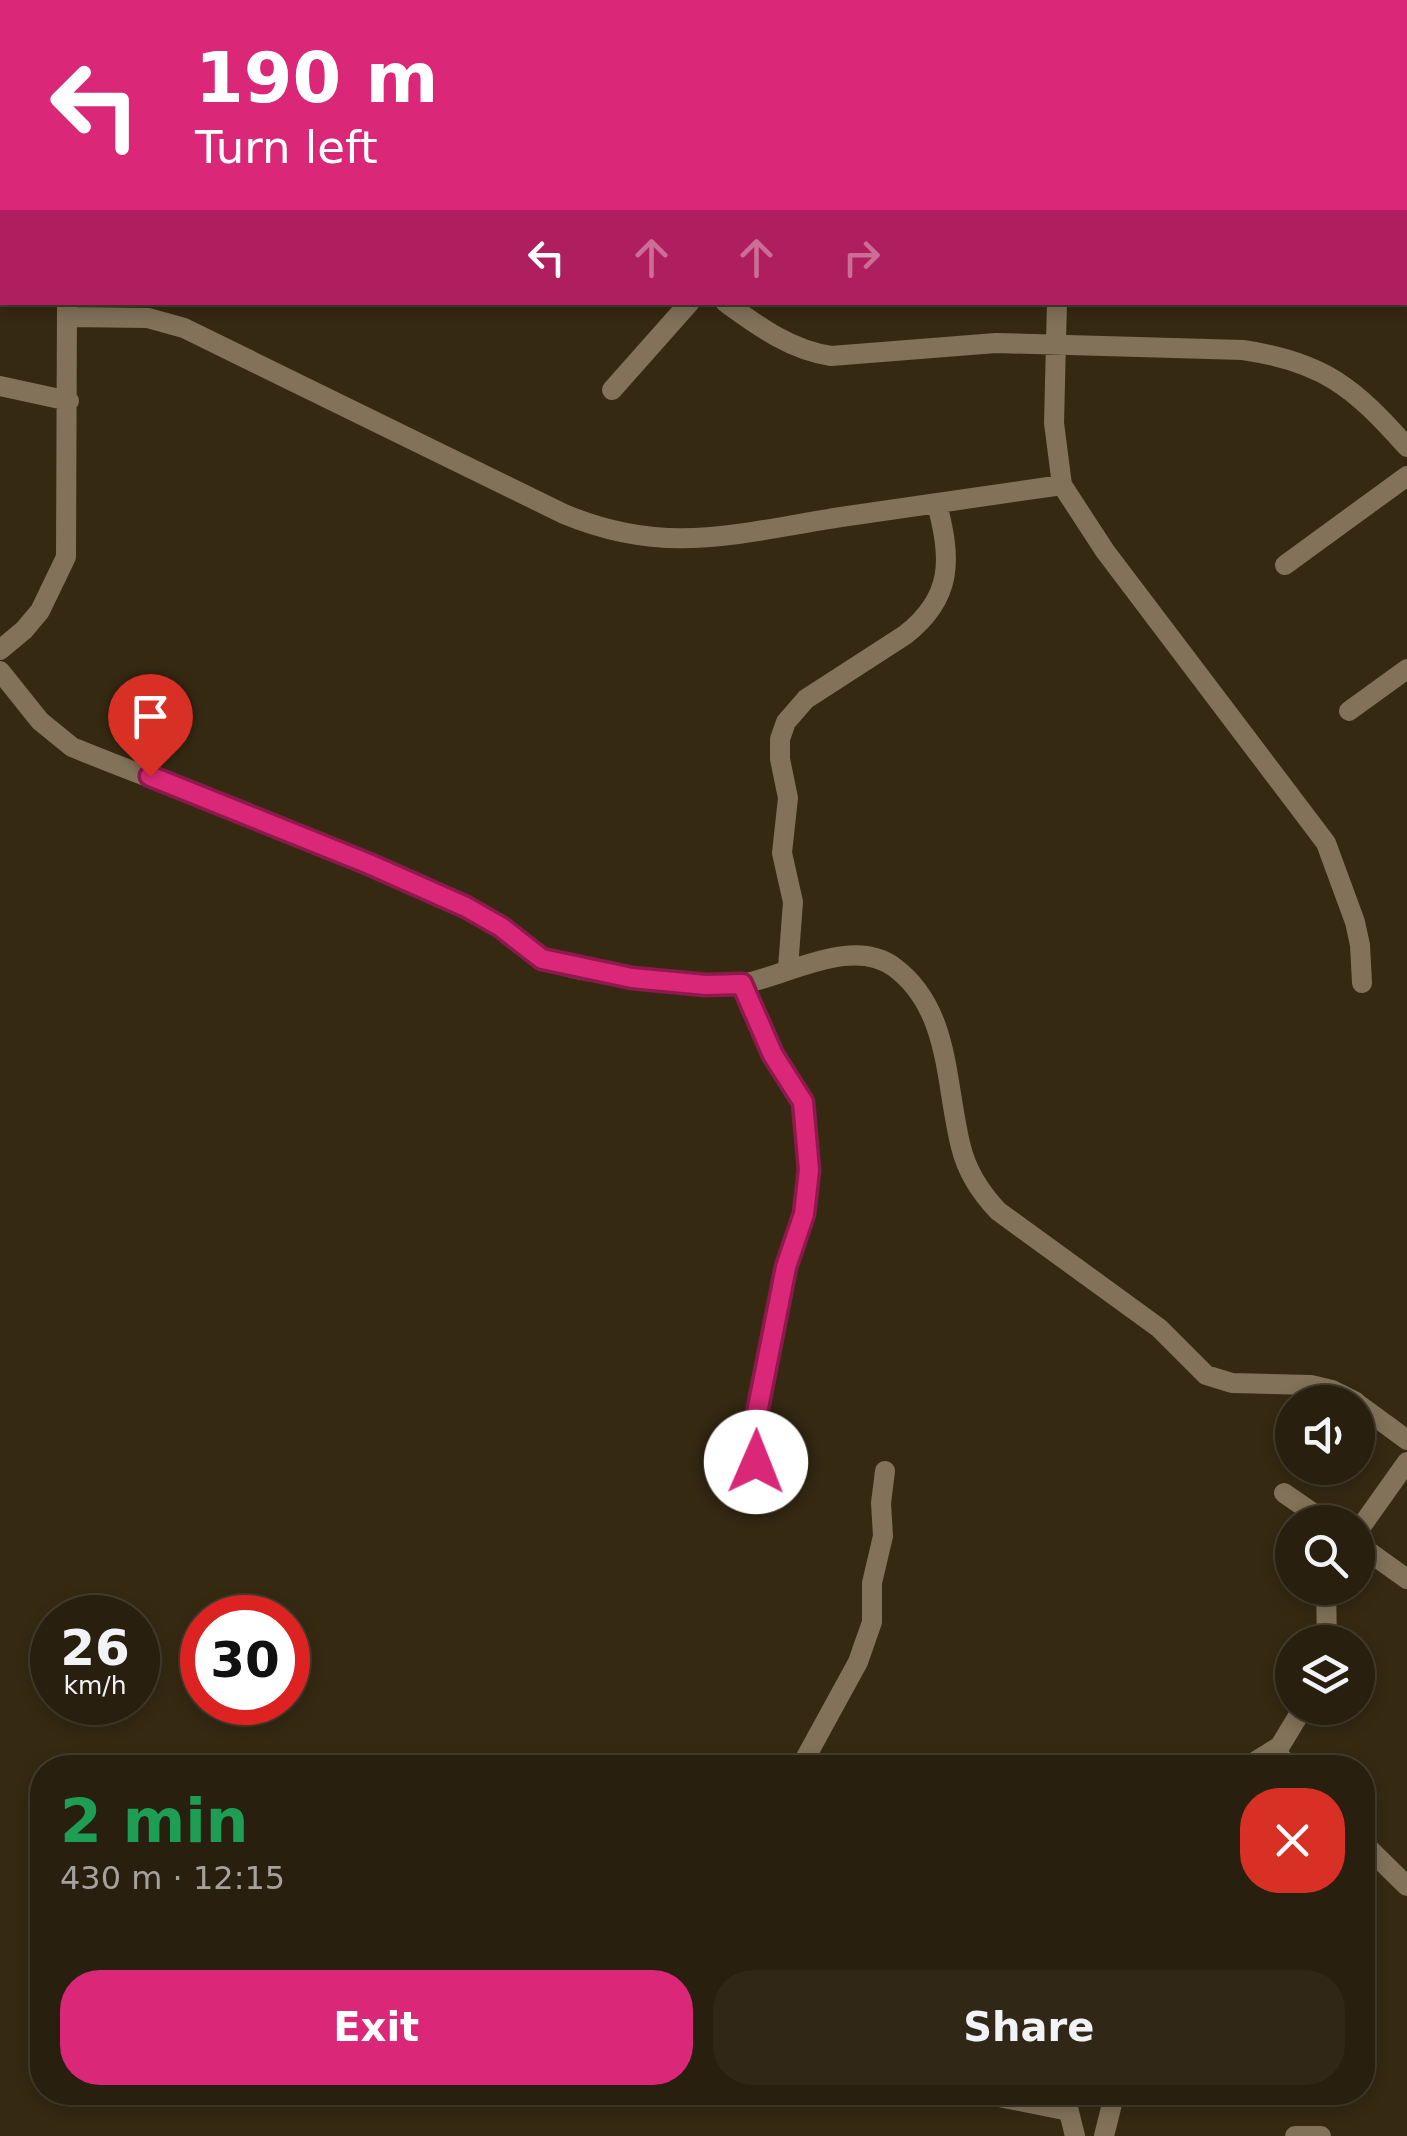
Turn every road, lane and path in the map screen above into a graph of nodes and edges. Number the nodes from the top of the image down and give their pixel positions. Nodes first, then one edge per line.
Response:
1 (687, 305) edge
2 (729, 305) edge
3 (1057, 305) edge
4 (67, 310) edge
5 (1055, 344) junction
6 (0, 386) edge
7 (612, 390) dead end
8 (69, 401) junction
9 (1407, 446) edge
10 (1407, 476) edge
11 (1062, 485) junction
12 (937, 504) junction
13 (1285, 564) dead end
14 (0, 650) edge
15 (1407, 669) edge
16 (0, 671) edge
17 (1349, 711) dead end
18 (788, 968) junction
19 (1362, 983) dead end
20 (742, 984) junction
21 (1312, 1385) edge
22 (1375, 1416) edge
23 (1407, 1440) edge
24 (1407, 1462) edge
25 (885, 1471) dead end
26 (763, 1480) dead end
27 (1284, 1492) dead end
28 (1302, 1505) edge
29 (1375, 1507) edge
30 (1375, 1556) edge
31 (1407, 1579) edge
32 (1294, 1725) edge
33 (1274, 1751) junction
34 (807, 1755) edge
35 (1267, 1755) edge
36 (1278, 1755) edge
37 (1375, 1855) edge
38 (1407, 1886) edge
39 (1068, 2105) edge
40 (1111, 2105) edge
41 (1075, 2136) edge
42 (1104, 2136) edge
43 (1295, 2136) edge
44 (1321, 2136) edge

1 - 7 street
2 - 5 street
3 - 5 street
4 - 8 street
4 - 12 street
5 - 9 street
5 - 11 street
6 - 8 street
8 - 14 street
10 - 13 street
11 - 12 street
11 - 19 street
12 - 18 street
15 - 17 street
16 - 20 street
18 - 20 street
18 - 21 street
20 - 26 street
22 - 23 street
24 - 29 street
25 - 34 street
27 - 28 street
30 - 31 street
32 - 33 street
33 - 35 street
33 - 36 street
37 - 38 street
39 - 41 street
40 - 42 street
43 - 44 street

